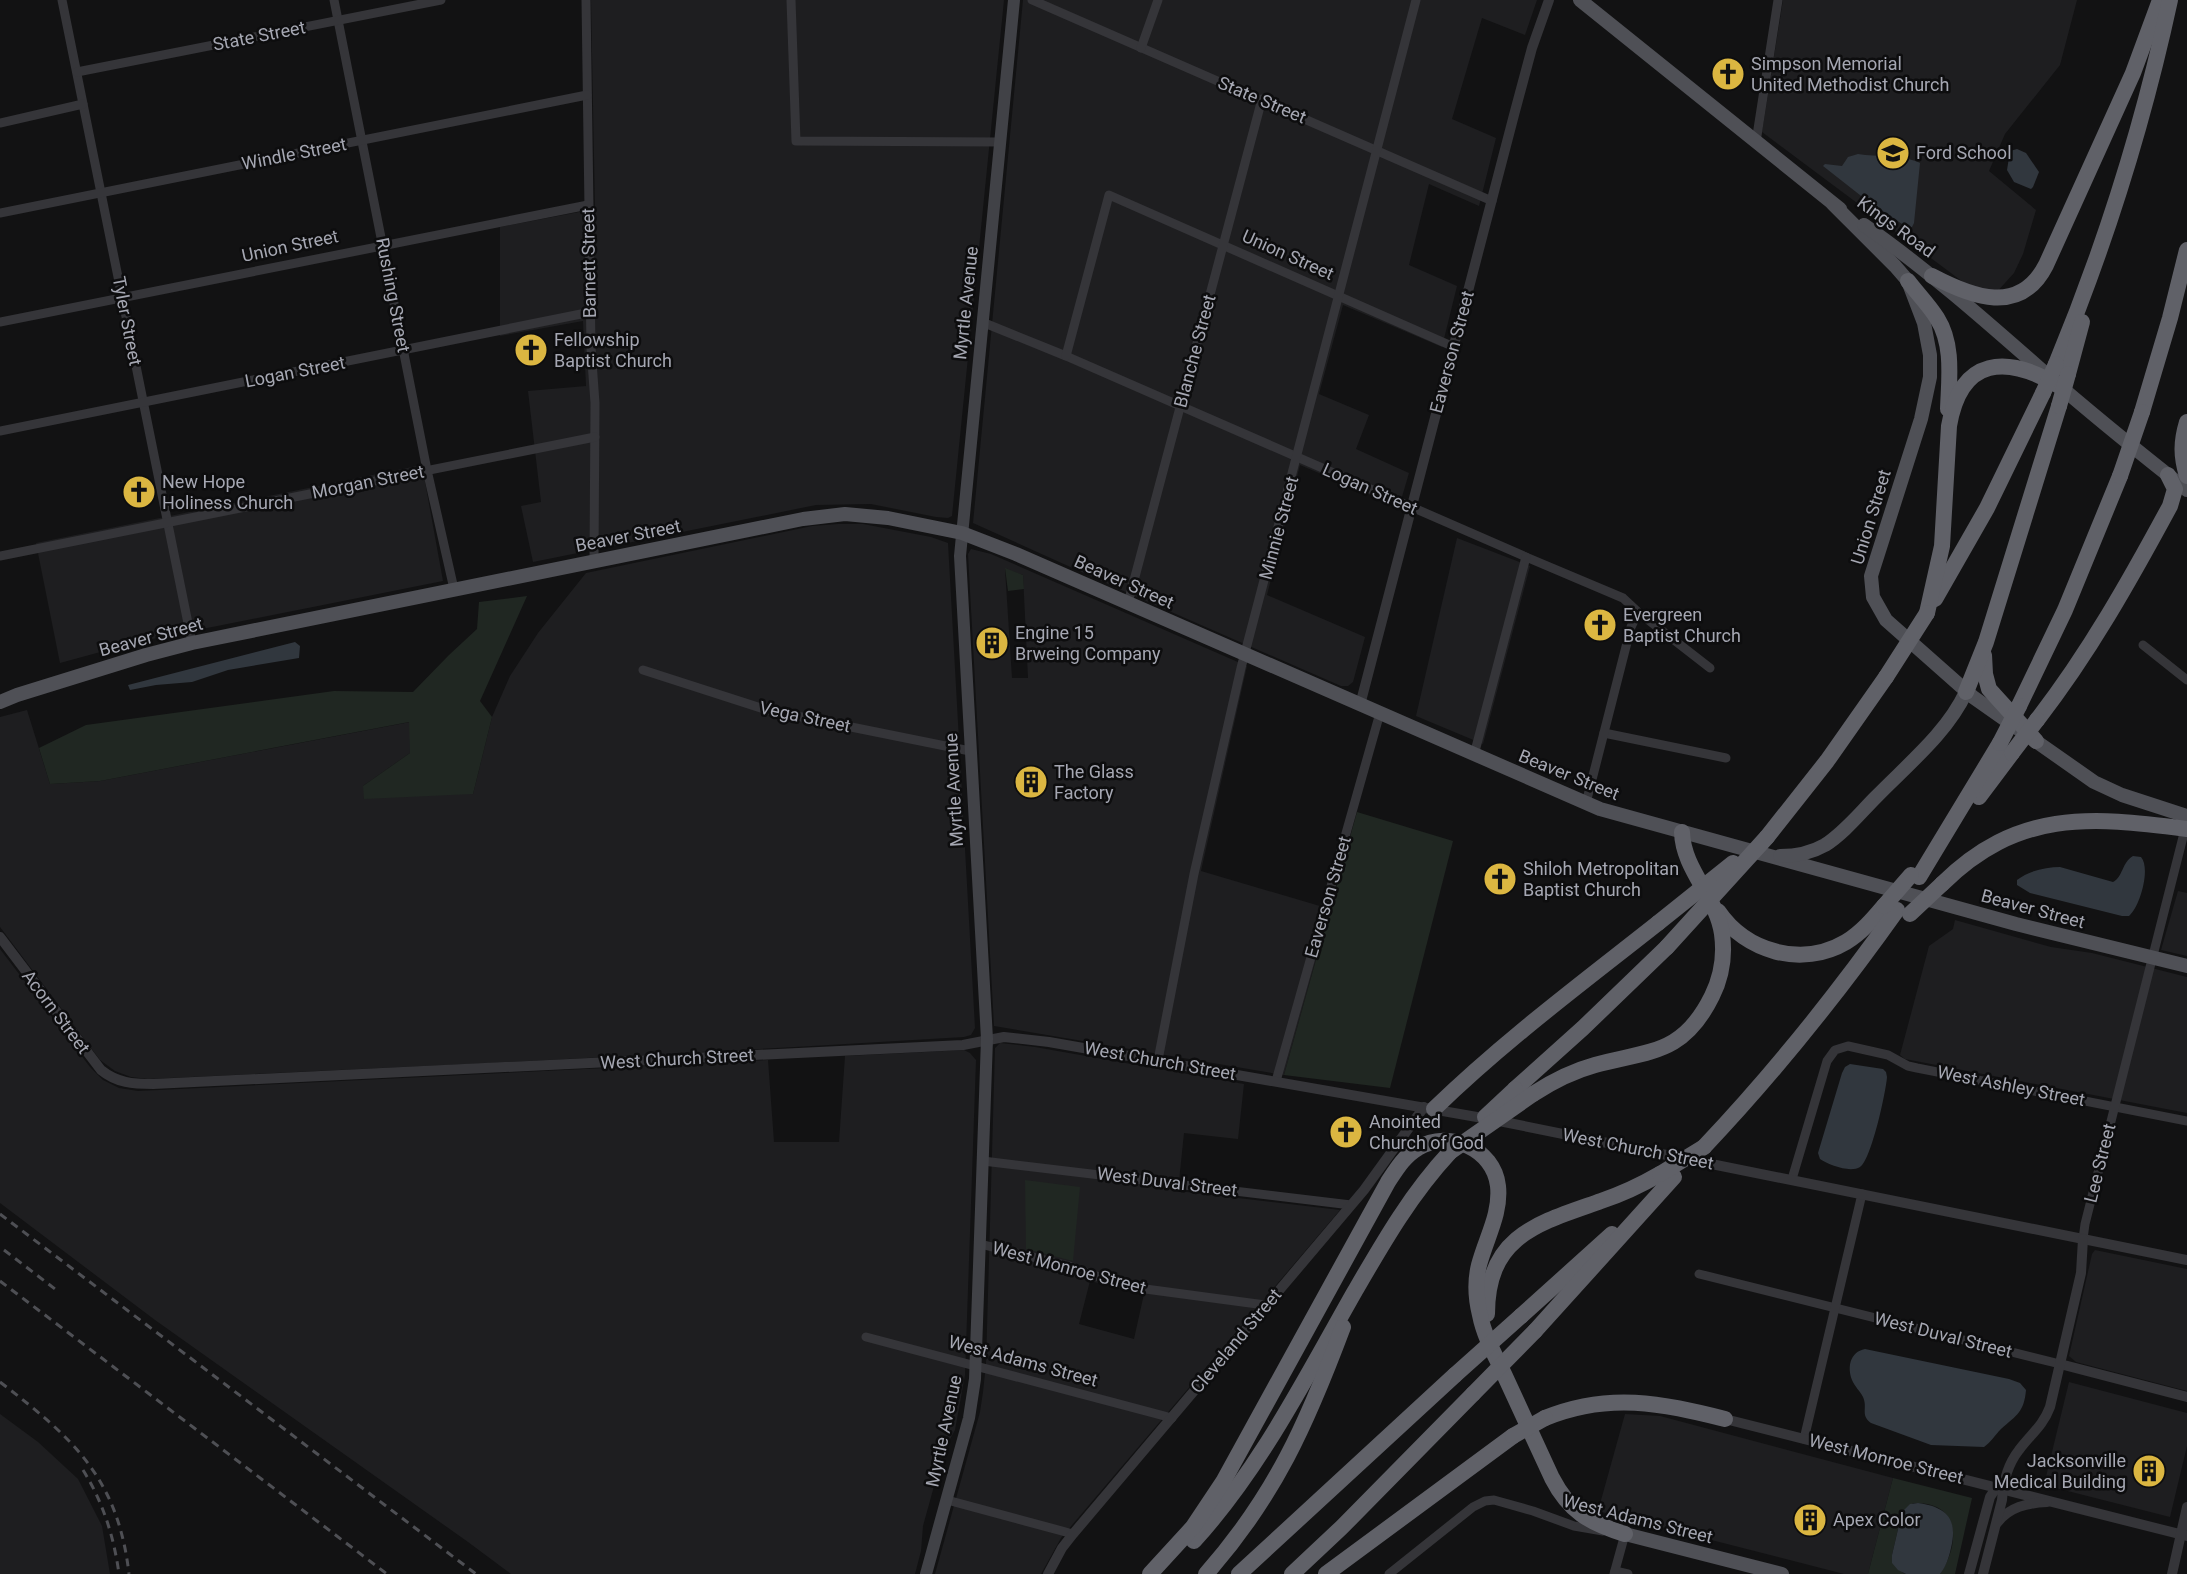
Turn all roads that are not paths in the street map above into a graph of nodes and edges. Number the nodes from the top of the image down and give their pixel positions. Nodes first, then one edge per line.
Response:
1 (62, 0) edge
2 (334, 0) edge
3 (441, 0) edge
4 (586, 0) edge
5 (791, 0) edge
6 (1014, 0) edge
7 (1032, 0) edge
8 (1158, 0) edge
9 (1416, 0) edge
10 (1549, 0) edge
11 (1580, 0) edge
12 (1778, 0) edge
13 (2160, 0) edge
14 (2170, 0) edge
15 (338, 19) junction
16 (1141, 48) junction
17 (77, 72) junction
18 (587, 95) junction
19 (1262, 99) junction
20 (83, 105) junction
21 (0, 123) edge
22 (361, 141) junction
23 (1001, 142) junction
24 (1756, 142) junction
25 (1378, 151) junction
26 (102, 193) junction
27 (1492, 201) junction
28 (1833, 204) junction
29 (588, 205) junction
30 (0, 213) edge
31 (384, 244) junction
32 (1223, 246) junction
33 (2187, 250) edge
34 (1932, 276) junction
35 (1908, 281) junction
36 (122, 297) junction
37 (1338, 297) junction
38 (591, 312) junction
39 (982, 321) junction
40 (0, 322) edge
41 (1454, 346) junction
42 (404, 350) junction
43 (1066, 356) junction
44 (2063, 376) junction
45 (144, 402) junction
46 (1180, 406) junction
47 (2187, 422) edge
48 (0, 430) edge
49 (1948, 435) junction
50 (595, 437) junction
51 (1297, 458) junction
52 (428, 470) junction
53 (2168, 475) junction
54 (2187, 476) edge
55 (2187, 490) edge
56 (1410, 507) junction
57 (167, 522) junction
58 (962, 533) junction
59 (0, 556) edge
60 (1526, 557) junction
61 (594, 561) junction
62 (454, 589) junction
63 (1128, 603) junction
64 (1638, 612) junction
65 (1927, 613) junction
66 (1986, 642) junction
67 (192, 643) junction
68 (2144, 645) dead end
69 (1245, 654) junction
70 (1710, 668) dead end
71 (643, 670) dead end
72 (2187, 680) edge
73 (1966, 692) junction
74 (17, 695) junction
75 (0, 696) edge
76 (0, 702) edge
77 (1360, 705) junction
78 (1380, 713) junction
79 (1604, 733) junction
80 (2037, 741) junction
81 (2006, 748) junction
82 (970, 751) junction
83 (1474, 755) junction
84 (1726, 758) dead end
85 (1586, 803) junction
86 (2186, 824) edge
87 (1683, 832) junction
88 (1767, 837) junction
89 (1767, 856) junction
90 (1915, 876) junction
91 (1704, 890) junction
92 (1897, 910) junction
93 (0, 938) edge
94 (2152, 958) junction
95 (2187, 966) edge
96 (987, 1039) junction
97 (1158, 1060) junction
98 (118, 1081) joint
99 (1276, 1081) junction
100 (2115, 1107) junction
101 (1429, 1108) junction
102 (2187, 1121) edge
103 (1450, 1152) junction
104 (982, 1161) junction
105 (1667, 1175) junction
106 (1792, 1179) junction
107 (1863, 1194) junction
108 (1351, 1205) junction
109 (2083, 1239) junction
110 (980, 1244) junction
111 (2187, 1260) edge
112 (1371, 1263) junction
113 (1699, 1274) dead end
114 (1265, 1305) junction
115 (1836, 1307) junction
116 (866, 1337) dead end
117 (1495, 1353) junction
118 (2060, 1364) junction
119 (976, 1367) junction
120 (2187, 1397) edge
121 (1172, 1418) junction
122 (1725, 1419) joint
123 (1804, 1439) junction
124 (2001, 1488) junction
125 (947, 1500) junction
126 (2057, 1502) junction
127 (2187, 1508) edge
128 (1995, 1526) junction
129 (1073, 1534) junction
130 (1625, 1534) junction
131 (2184, 1535) edge
132 (1615, 1572) edge
133 (926, 1574) edge
134 (1048, 1574) edge
135 (1150, 1574) edge
136 (1162, 1574) edge
137 (1206, 1574) edge
138 (1239, 1574) edge
139 (1292, 1574) edge
140 (1326, 1574) edge
141 (1389, 1574) edge
142 (1628, 1574) edge
143 (1782, 1574) edge
144 (1969, 1574) edge
145 (1983, 1574) edge
146 (2172, 1574) edge

1 - 17 street, Tyler Street
2 - 15 street, Rushing Street
3 - 15 street, State Street
4 - 18 street, Barnett Street
5 - 23 street
6 - 23 main road, Myrtle Avenue
7 - 16 street, State Street
8 - 16 street
9 - 25 street, Minnie Street
10 - 27 street, Eaverson Street
11 - 24 main road, Kings Road
12 - 24 street
13 - 34 highway
14 - 44 highway
15 - 17 street, State Street
15 - 22 street, Rushing Street
16 - 19 street, State Street
17 - 20 street, Tyler Street
18 - 22 street, Windle Street
18 - 29 street, Barnett Street
19 - 25 street, State Street
19 - 32 street, Blanche Street
20 - 21 street
20 - 26 street, Tyler Street
22 - 26 street, Windle Street
22 - 31 street, Rushing Street
23 - 39 main road, Myrtle Avenue
24 - 28 main road, Kings Road
25 - 27 street, State Street
25 - 37 street, Minnie Street
26 - 30 street, Windle Street
26 - 36 street, Tyler Street
27 - 41 street, Eaverson Street
28 - 34 main road, Kings Road
28 - 35 main road, Union Street
29 - 31 street, Union Street
29 - 38 street, Barnett Street
31 - 36 street, Union Street
31 - 42 street, Rushing Street
32 - 37 street, Union Street
32 - 43 street, Union Street
32 - 46 street, Blanche Street
33 - 81 highway, bridge
34 - 44 main road, Kings Road
35 - 49 highway
35 - 73 main road, Union Street
36 - 40 street, Union Street
36 - 45 street, Tyler Street
37 - 41 street, Union Street
37 - 51 street, Minnie Street
38 - 42 street, Logan Street
38 - 50 street, Barnett Street
39 - 43 street, Logan Street
39 - 58 main road, Myrtle Avenue
41 - 56 street, Eaverson Street
42 - 45 street, Logan Street
42 - 52 street, Rushing Street
43 - 46 street, Logan Street
44 - 49 highway
44 - 53 main road, Kings Road
44 - 65 highway, bridge
44 - 66 highway, bridge
45 - 48 street, Logan Street
45 - 57 street, Tyler Street
46 - 51 street, Logan Street
46 - 63 street, Blanche Street
47 - 54 highway
49 - 65 highway
50 - 52 street, Morgan Street
50 - 61 street, Barnett Street
51 - 56 street, Logan Street
51 - 69 street, Minnie Street
52 - 57 street, Morgan Street
52 - 62 street, Rushing Street
53 - 55 main road, Kings Road
53 - 81 highway, bridge
56 - 60 street, Logan Street
56 - 77 street, Eaverson Street
57 - 59 street, Morgan Street
57 - 67 street, Tyler Street
58 - 61 main road, Beaver Street
58 - 63 main road, Beaver Street
58 - 82 main road, Myrtle Avenue
60 - 64 street, Logan Street
60 - 83 street
61 - 62 main road, Beaver Street
62 - 67 main road, Beaver Street
63 - 69 main road, Beaver Street
64 - 70 street, Logan Street
64 - 79 street
65 - 88 highway, bridge
66 - 73 highway
66 - 80 highway
67 - 74 main road, Beaver Street
68 - 72 street
69 - 77 main road, Beaver Street
69 - 97 street, Minnie Street
71 - 82 street, Vega Street
73 - 80 main road, Union Street
73 - 89 main road
74 - 75 main road, Beaver Street
74 - 76 main road, Beaver Street
77 - 78 main road, Beaver Street
78 - 83 main road, Beaver Street
78 - 99 street, Eaverson Street
79 - 84 street
79 - 85 street
80 - 86 main road, Union Street
81 - 90 highway
81 - 90 highway
82 - 96 main road, Myrtle Avenue
83 - 85 main road, Beaver Street
85 - 87 main road, Beaver Street
86 - 92 highway, bridge
86 - 94 street, Lee Street
87 - 89 main road, Beaver Street
87 - 91 highway
88 - 101 highway, bridge
88 - 103 highway, bridge
89 - 94 main road, Beaver Street
90 - 92 highway, bridge
91 - 92 highway
91 - 103 highway, bridge
92 - 105 highway, bridge
93 - 98 street, Acorn Street
94 - 95 main road, Beaver Street
94 - 100 street, Lee Street
96 - 97 street, West Church Street
96 - 98 street, West Church Street
96 - 104 main road, Myrtle Avenue
97 - 99 street, West Church Street
99 - 101 street, West Church Street
100 - 102 street, West Ashley Street
100 - 106 street, West Ashley Street
100 - 109 street, Lee Street
101 - 106 street, West Church Street
101 - 108 street, Cleveland Street
103 - 112 highway
104 - 108 street, West Duval Street
104 - 110 main road, Myrtle Avenue
105 - 117 highway
105 - 138 highway, bridge
105 - 139 highway, bridge
106 - 107 street, West Church Street
107 - 109 street, West Church Street
107 - 115 street
108 - 114 street, Cleveland Street
109 - 111 street, West Church Street
109 - 118 street, Lee Street
110 - 114 street, West Monroe Street
110 - 119 main road, Myrtle Avenue
112 - 136 highway
112 - 137 highway
113 - 115 street, West Duval Street
114 - 121 street, Cleveland Street
115 - 118 street, West Duval Street
115 - 123 street
116 - 119 street, West Adams Street
117 - 130 highway
117 - 135 highway
118 - 120 street, West Duval Street
118 - 124 street, Lee Street
119 - 121 street, West Adams Street
119 - 125 main road, Myrtle Avenue
121 - 129 street, Cleveland Street
122 - 123 street, West Monroe Street
122 - 140 highway, bridge
123 - 124 street, West Monroe Street
124 - 126 street, West Monroe Street
124 - 128 street, Lee Street
124 - 144 street, Lee Street
125 - 129 street
125 - 133 main road, Myrtle Avenue
126 - 128 street
126 - 131 street, West Monroe Street
127 - 131 street
128 - 145 street, Lee Street
129 - 134 street, Cleveland Street
130 - 132 street
130 - 141 street, West Adams Street
130 - 143 main road, West Adams Street
131 - 146 street
132 - 142 street

